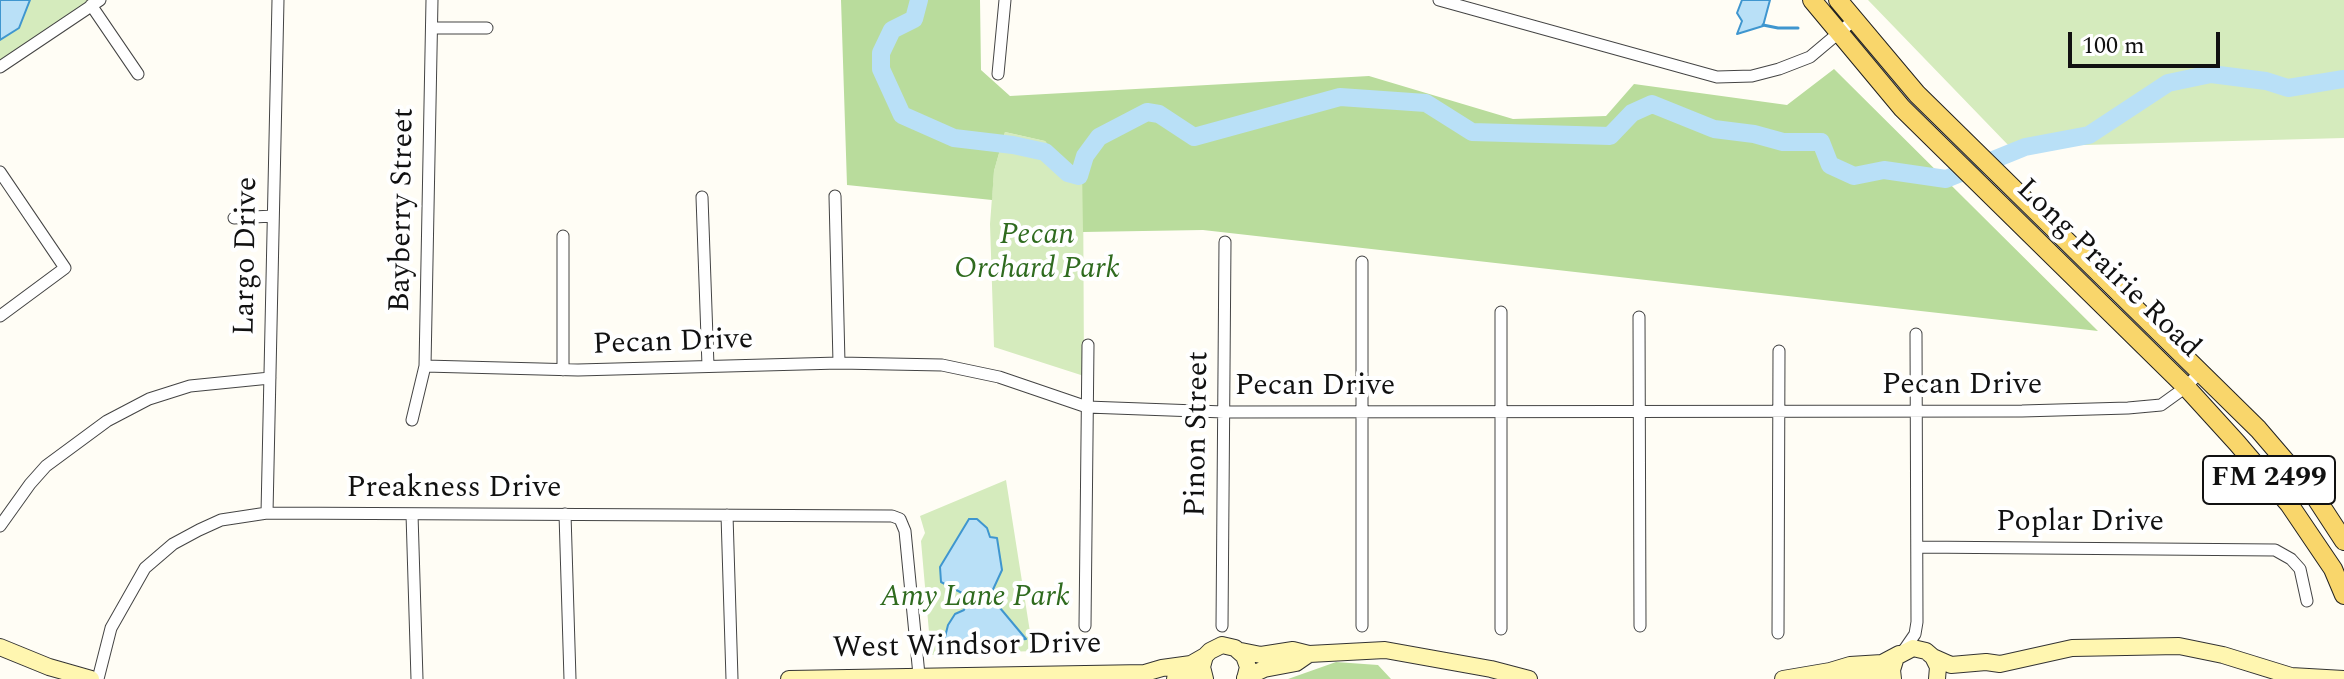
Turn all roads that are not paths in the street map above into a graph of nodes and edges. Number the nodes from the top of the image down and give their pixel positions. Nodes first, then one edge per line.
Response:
1 (278, 0) edge
2 (432, 0) edge
3 (1005, 0) edge
4 (1439, 0) edge
5 (1812, 0) edge
6 (1838, 0) edge
7 (96, 3) edge
8 (1468, 4) edge
9 (1854, 20) junction
10 (432, 28) junction
11 (487, 28) dead end
12 (1838, 33) junction
13 (0, 67) edge
14 (138, 74) dead end
15 (998, 74) dead end
16 (0, 172) edge
17 (835, 196) dead end
18 (702, 197) dead end
19 (273, 216) junction
20 (234, 218) dead end
21 (563, 236) dead end
22 (1225, 242) dead end
23 (1362, 262) dead end
24 (1501, 312) dead end
25 (0, 316) edge
26 (1639, 317) dead end
27 (1916, 334) dead end
28 (1088, 345) dead end
29 (1779, 351) dead end
30 (839, 363) junction
31 (425, 366) junction
32 (708, 366) junction
33 (563, 370) junction
34 (2200, 372) junction
35 (270, 378) junction
36 (2186, 387) junction
37 (1087, 407) junction
38 (1501, 410) junction
39 (1639, 410) junction
40 (1779, 411) junction
41 (1917, 411) junction
42 (1224, 412) junction
43 (1362, 412) junction
44 (412, 420) dead end
45 (267, 513) junction
46 (412, 514) junction
47 (565, 514) junction
48 (727, 515) junction
49 (0, 526) edge
50 (2344, 541) edge
51 (1917, 547) junction
52 (2344, 595) edge
53 (2307, 601) dead end
54 (1917, 622) junction
55 (1085, 626) dead end
56 (1222, 626) dead end
57 (1362, 626) dead end
58 (1640, 626) dead end
59 (1501, 629) dead end
60 (1778, 633) dead end
61 (0, 647) edge
62 (1241, 651) junction
63 (1309, 654) junction
64 (1900, 654) junction
65 (1205, 656) junction
66 (1932, 656) junction
67 (2000, 664) junction
68 (1830, 671) junction
69 (1145, 673) junction
70 (919, 675) junction
71 (1245, 678) edge
72 (91, 679) edge
73 (98, 679) edge
74 (417, 679) edge
75 (570, 679) edge
76 (732, 679) edge
77 (789, 679) edge
78 (1162, 679) edge
79 (1175, 679) edge
80 (1197, 679) edge
81 (1205, 679) edge
82 (1529, 679) edge
83 (1783, 679) edge
84 (1891, 679) edge
85 (1937, 679) edge
86 (1944, 679) edge
87 (2344, 679) edge

1 - 19 street, Largo Drive
2 - 10 street, Bayberry Street
3 - 15 street
4 - 8 street
5 - 12 main road, Long Prairie Road / FM 2499
6 - 9 main road, Long Prairie Road / FM 2499
7 - 13 street
7 - 14 street
8 - 12 street
9 - 12 street
9 - 34 main road, Long Prairie Road / FM 2499
10 - 11 street
10 - 31 street, Bayberry Street
12 - 36 main road, Long Prairie Road / FM 2499
16 - 25 street
17 - 30 street
18 - 32 street
19 - 20 street
19 - 35 street, Largo Drive
21 - 33 street
22 - 42 street, Pinon Street
23 - 43 street
24 - 38 street
26 - 39 street
27 - 41 street
28 - 37 street
29 - 40 street
30 - 32 street, Pecan Drive
30 - 37 street, Pecan Drive
31 - 33 street, Pecan Drive
31 - 44 street, Bayberry Street
32 - 33 street, Pecan Drive
34 - 36 street, Pecan Drive
34 - 50 main road, Long Prairie Road / FM 2499
35 - 45 street, Largo Drive
35 - 49 street
36 - 41 street, Pecan Drive
36 - 52 main road, Long Prairie Road / FM 2499
37 - 42 street, Pecan Drive
37 - 55 street
38 - 39 street, Pecan Drive
38 - 43 street, Pecan Drive
38 - 59 street
39 - 40 street, Pecan Drive
39 - 58 street
40 - 41 street, Pecan Drive
40 - 60 street
41 - 51 street
42 - 43 street, Pecan Drive
42 - 56 street, Pinon Street
43 - 57 street
45 - 46 street, Preakness Drive
45 - 73 street, Preakness Drive
46 - 47 street, Preakness Drive
46 - 74 street
47 - 48 street, Preakness Drive
47 - 75 street
48 - 70 street, Preakness Drive
48 - 76 street
51 - 53 street, Poplar Drive
51 - 54 street
54 - 64 street
54 - 66 street
61 - 72 street
62 - 63 street, West Windsor Drive
62 - 65 street, West Windsor Drive
62 - 71 street, West Windsor Drive
63 - 71 street, West Windsor Drive
63 - 82 street, West Windsor Drive
64 - 66 street
64 - 68 street
64 - 84 street
65 - 69 street, West Windsor Drive
65 - 81 street
66 - 67 street
66 - 85 street
67 - 86 street
67 - 87 street
68 - 83 street
68 - 84 street
69 - 70 street, West Windsor Drive
69 - 78 street, West Windsor Drive
70 - 77 street, West Windsor Drive
79 - 80 street

